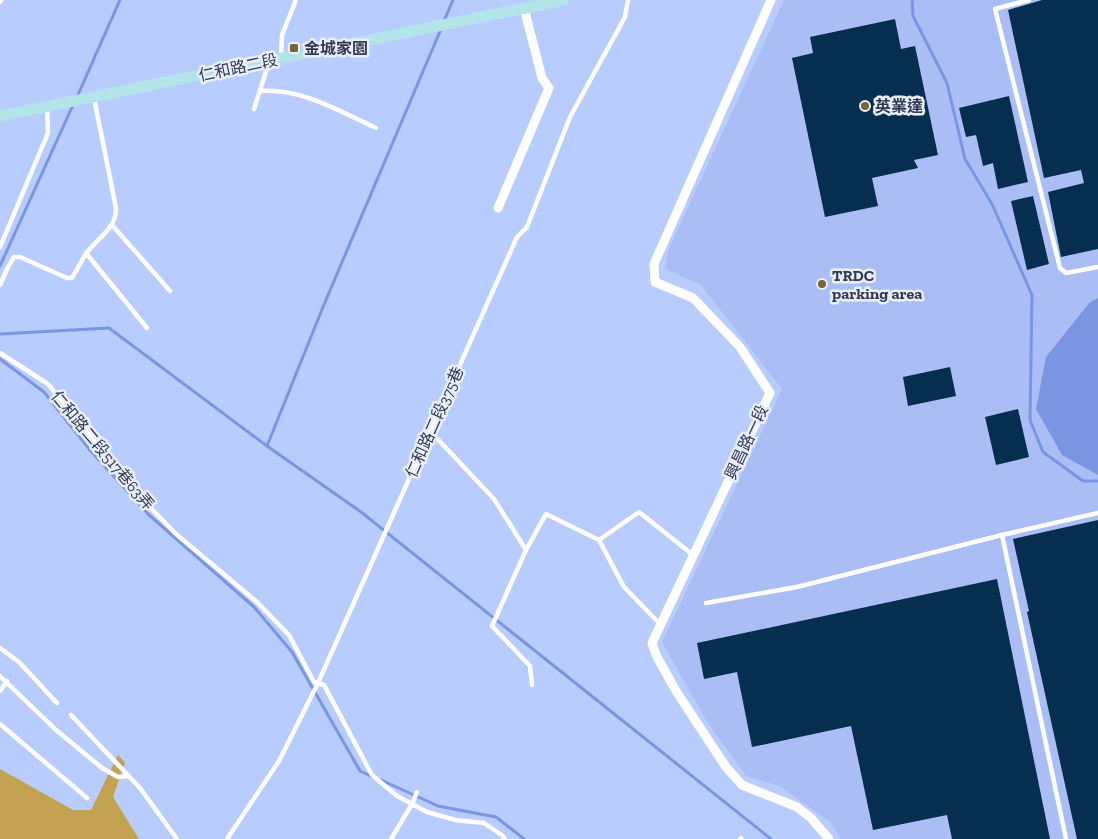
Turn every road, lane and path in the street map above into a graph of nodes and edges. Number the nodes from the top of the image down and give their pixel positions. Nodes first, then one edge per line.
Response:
1 (296, 0) edge
2 (564, 0) edge
3 (628, 0) edge
4 (770, 0) edge
5 (1029, 0) edge
6 (524, 8) junction
7 (275, 59) junction
8 (260, 91) junction
9 (94, 96) junction
10 (46, 106) junction
11 (254, 109) dead end
12 (0, 116) edge
13 (376, 128) dead end
14 (498, 208) dead end
15 (112, 225) junction
16 (0, 246) edge
17 (86, 253) junction
18 (1098, 267) edge
19 (0, 285) edge
20 (170, 291) dead end
21 (146, 328) dead end
22 (0, 353) edge
23 (430, 431) junction
24 (1098, 513) edge
25 (1002, 535) junction
26 (599, 540) junction
27 (526, 550) junction
28 (693, 555) junction
29 (706, 603) dead end
30 (660, 624) junction
31 (0, 648) edge
32 (0, 676) edge
33 (7, 681) junction
34 (317, 685) junction
35 (532, 685) dead end
36 (0, 691) edge
37 (57, 703) dead end
38 (71, 715) dead end
39 (0, 724) edge
40 (129, 776) junction
41 (417, 792) dead end
42 (87, 798) dead end
43 (413, 802) junction
44 (177, 839) edge
45 (227, 839) edge
46 (391, 839) edge
47 (505, 839) edge
48 (829, 839) edge
49 (1066, 839) edge

1 - 7 lane
2 - 6 main road, 仁和路二段
3 - 23 lane, 仁和路二段375巷
4 - 28 street, 興昌路一段
5 - 18 lane
6 - 7 main road, 仁和路二段
6 - 14 street
7 - 8 lane
7 - 9 main road, 仁和路二段
8 - 11 lane
8 - 13 lane
9 - 10 main road, 仁和路二段
9 - 15 lane
10 - 12 main road, 仁和路二段
10 - 16 lane
15 - 17 lane
15 - 20 lane
17 - 19 lane
17 - 21 lane
22 - 34 lane, 仁和路二段517巷63弄
23 - 27 lane
23 - 34 lane, 仁和路二段375巷
24 - 25 lane
25 - 29 lane
25 - 49 lane
26 - 27 lane
26 - 28 lane
26 - 30 lane
27 - 35 lane
28 - 30 street, 興昌路一段
30 - 48 street, 興昌路一段
31 - 37 lane
32 - 33 lane
33 - 36 lane
33 - 40 lane
34 - 43 lane, 仁和路二段517巷63弄
34 - 45 lane, 仁和路二段375巷
38 - 40 lane
39 - 42 lane
40 - 44 lane
41 - 43 lane
43 - 46 lane
43 - 47 lane, 仁和路二段517巷63弄

